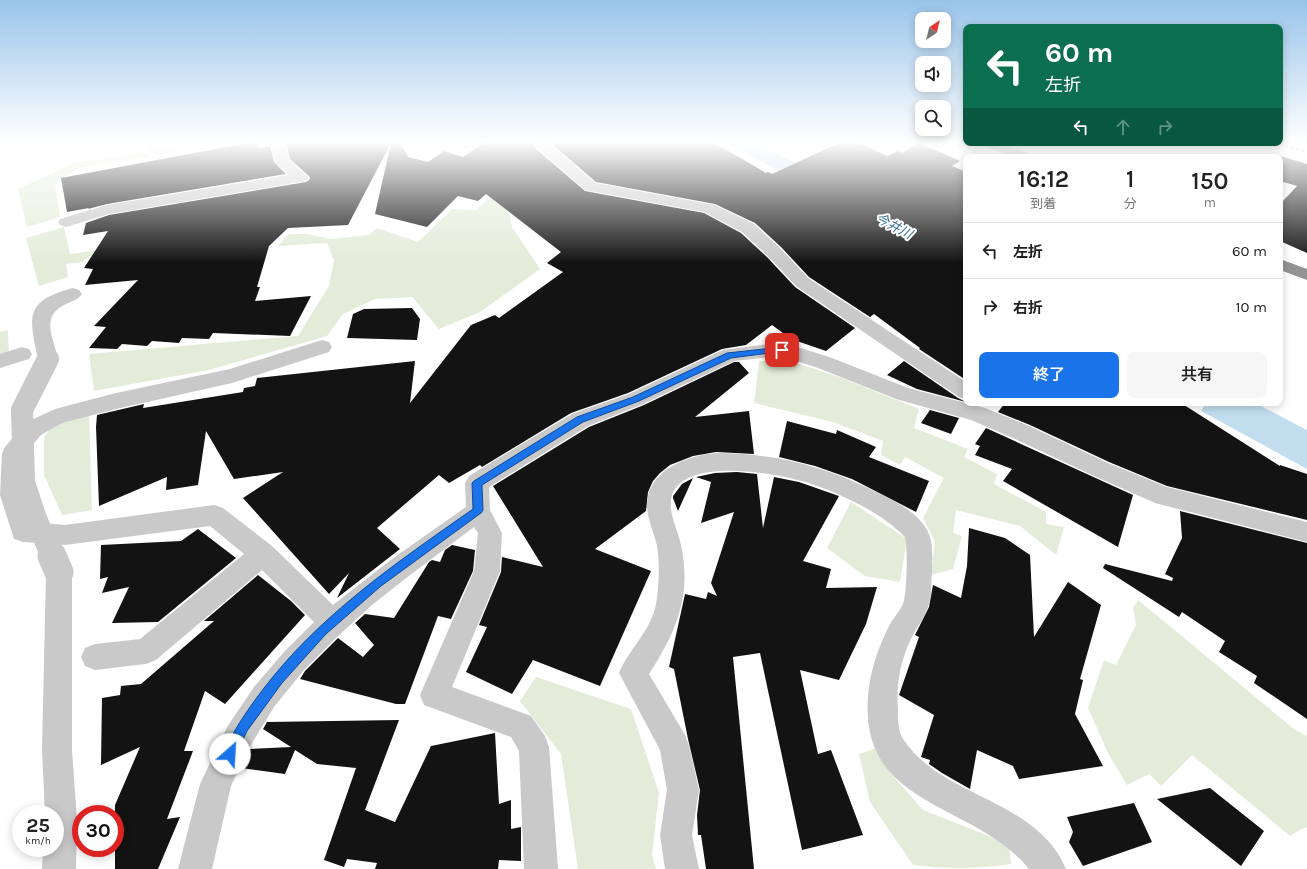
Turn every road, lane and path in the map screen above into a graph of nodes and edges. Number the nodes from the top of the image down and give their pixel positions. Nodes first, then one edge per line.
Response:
1 (273, 183) edge
2 (584, 183) edge
3 (66, 222) dead end
4 (1283, 265) edge
5 (1307, 275) edge
6 (73, 294) dead end
7 (322, 347) dead end
8 (22, 354) dead end
9 (0, 362) edge
10 (963, 390) edge
11 (983, 406) edge
12 (1008, 426) junction
13 (478, 510) junction
14 (1307, 532) edge
15 (263, 554) junction
16 (332, 622) junction
17 (95, 658) dead end
18 (59, 869) edge
19 (195, 869) edge
20 (541, 869) edge
21 (682, 869) edge
22 (1049, 869) edge

1 - 3 street
2 - 10 street
4 - 5 highway
6 - 18 street, bridge
7 - 15 street
8 - 9 street
11 - 12 street
12 - 13 street
12 - 14 street
13 - 16 street
13 - 20 street
15 - 16 street
15 - 17 street
16 - 19 street
21 - 22 street

